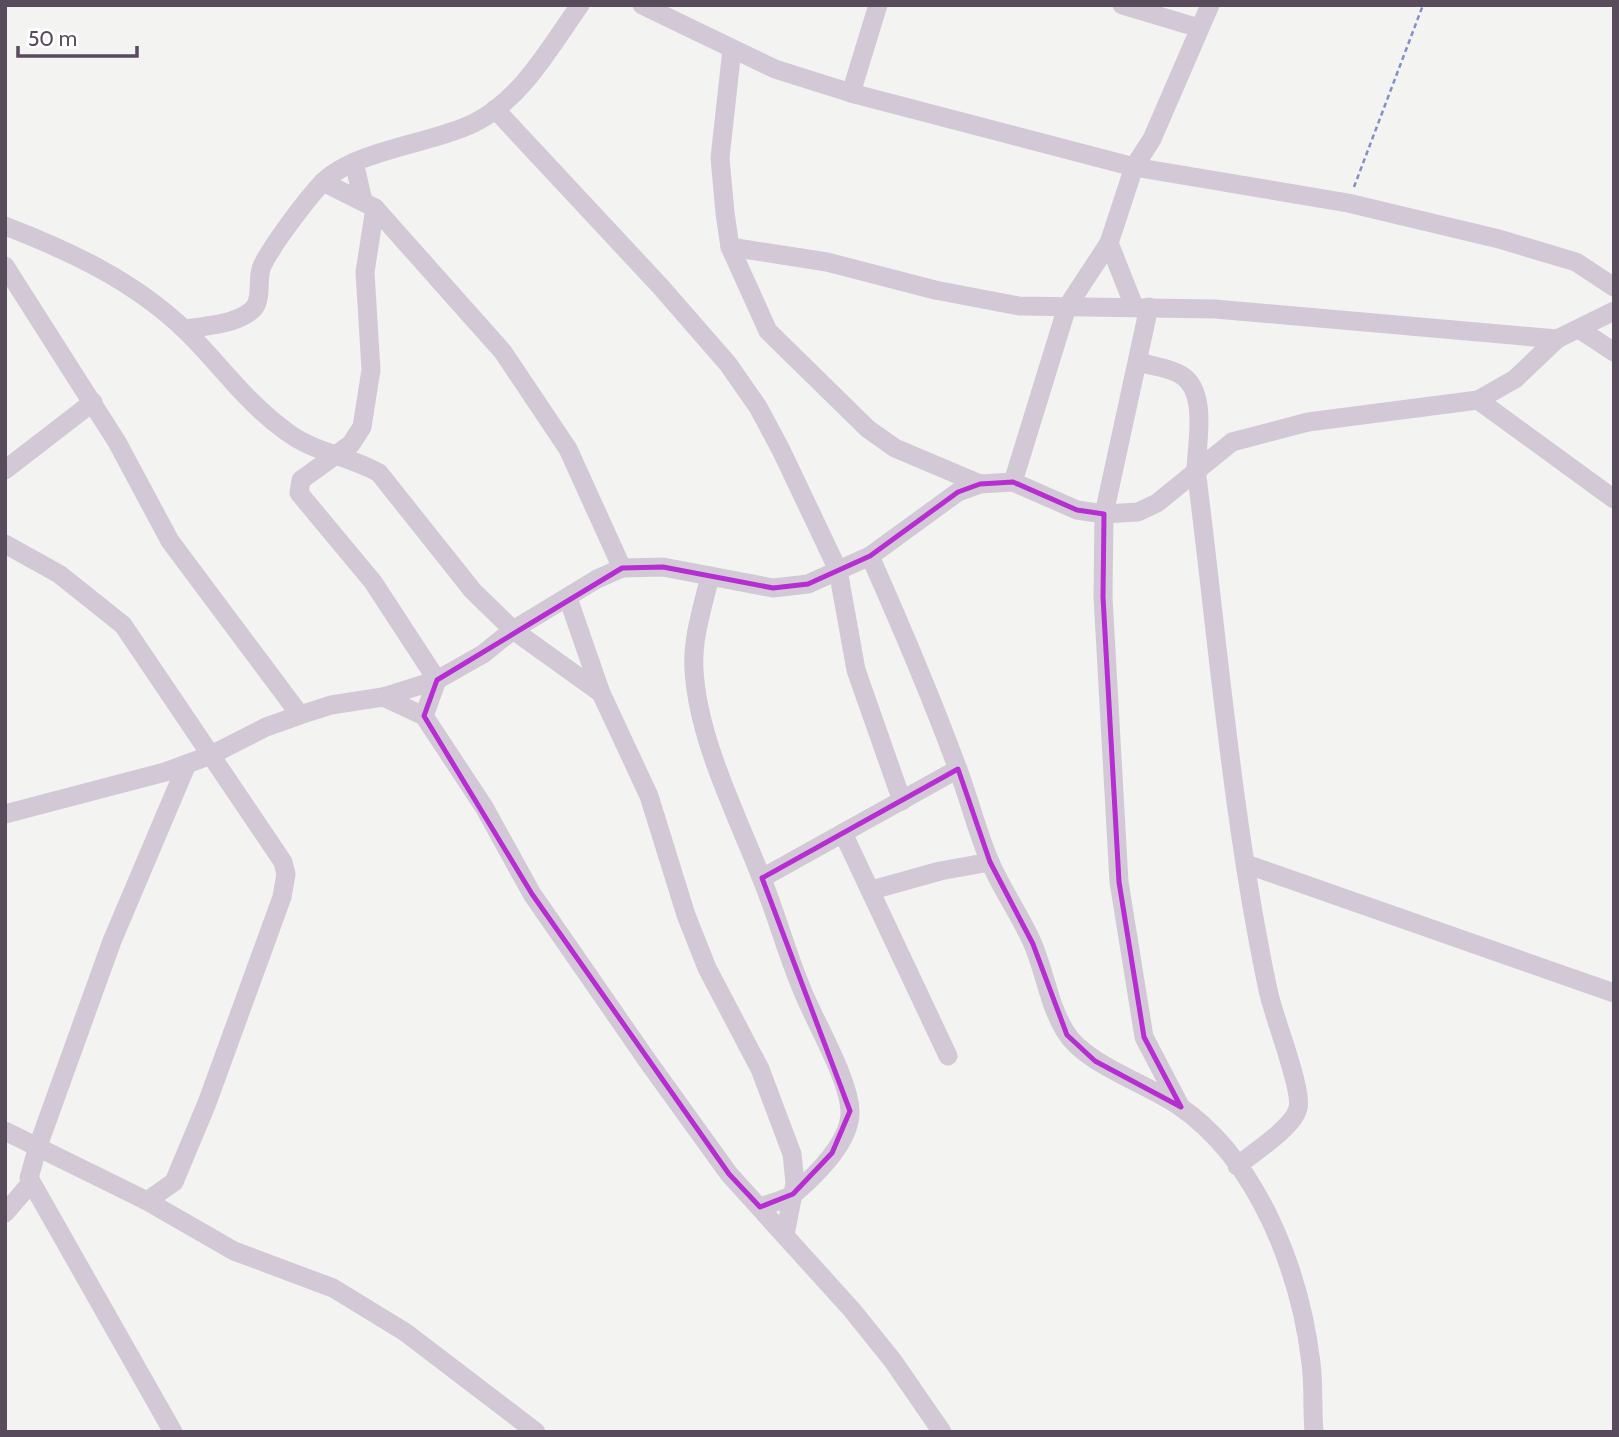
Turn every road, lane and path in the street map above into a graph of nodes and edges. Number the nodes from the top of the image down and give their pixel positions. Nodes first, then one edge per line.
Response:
1 (580, 5) edge
2 (642, 5) edge
3 (878, 5) edge
4 (1122, 5) edge
5 (1210, 5) edge
6 (1423, 5) edge
7 (1199, 28) junction
8 (732, 49) junction
9 (852, 93) junction
10 (495, 109) junction
11 (1152, 139) junction
12 (354, 162) junction
13 (1135, 167) junction
14 (1169, 171) junction
15 (323, 182) junction
16 (1348, 203) junction
17 (369, 204) junction
18 (5, 226) edge
19 (1108, 243) junction
20 (730, 247) junction
21 (5, 266) edge
22 (1611, 282) edge
23 (1067, 307) junction
24 (1141, 307) junction
25 (1614, 311) edge
26 (217, 325) junction
27 (1586, 325) junction
28 (184, 329) junction
29 (1557, 339) junction
30 (204, 350) junction
31 (1614, 352) edge
32 (1138, 362) junction
33 (1478, 400) junction
34 (93, 402) junction
35 (335, 456) junction
36 (5, 470) edge
37 (1196, 470) junction
38 (1013, 482) junction
39 (981, 484) junction
40 (1614, 499) edge
41 (1104, 514) junction
42 (5, 544) edge
43 (870, 556) junction
44 (622, 568) junction
45 (838, 570) junction
46 (710, 576) junction
47 (568, 598) junction
48 (513, 630) junction
49 (437, 680) junction
50 (601, 693) junction
51 (383, 697) junction
52 (300, 715) junction
53 (424, 716) junction
54 (211, 755) junction
55 (187, 764) junction
56 (958, 769) junction
57 (902, 801) junction
58 (5, 814) edge
59 (843, 833) junction
60 (793, 860) junction
61 (990, 862) junction
62 (1246, 864) junction
63 (762, 878) junction
64 (872, 890) junction
65 (773, 910) junction
66 (1614, 993) edge
67 (948, 1056) dead end
68 (1181, 1107) junction
69 (8, 1133) edge
70 (38, 1146) junction
71 (1237, 1166) junction
72 (30, 1181) junction
73 (174, 1182) junction
74 (793, 1194) junction
75 (147, 1201) junction
76 (760, 1207) junction
77 (5, 1213) edge
78 (187, 1225) junction
79 (785, 1235) junction
80 (173, 1432) edge
81 (536, 1432) edge
82 (942, 1432) edge
83 (1314, 1432) edge

1 - 10 street
2 - 8 street
3 - 9 street
4 - 7 street
5 - 7 street
6 - 16 path
7 - 11 street
8 - 9 street
8 - 20 street
9 - 13 street
10 - 12 street
10 - 45 street
11 - 13 street
11 - 14 street
12 - 15 street
12 - 17 street
13 - 14 street
13 - 19 street
14 - 16 street
15 - 17 street
15 - 26 street
16 - 22 street
17 - 35 street
17 - 44 street
18 - 28 street
19 - 23 street
19 - 24 street
20 - 23 street
20 - 39 street
21 - 34 street
22 - 27 street
23 - 24 street
23 - 38 street
24 - 29 street
24 - 32 street
25 - 27 street
26 - 28 street
26 - 30 street
27 - 29 street
27 - 31 street
28 - 30 street
29 - 33 street
30 - 35 street
32 - 37 street
32 - 41 street
33 - 37 street
33 - 40 street
34 - 36 street
34 - 52 street
35 - 48 street
35 - 49 street
37 - 41 street
37 - 62 street
38 - 39 street
38 - 41 street
39 - 43 street
41 - 68 street
42 - 54 street
43 - 45 street
43 - 56 street
44 - 46 street
44 - 47 street
45 - 46 street
45 - 57 street
46 - 63 street
47 - 48 street
47 - 50 street
48 - 49 street
48 - 50 street
49 - 51 street
49 - 53 street
50 - 74 street
51 - 52 street
51 - 53 street
52 - 54 street
53 - 76 street
54 - 55 street
54 - 73 street
55 - 58 street
55 - 70 street
56 - 57 street
56 - 61 street
57 - 59 street
59 - 60 street
59 - 64 street
60 - 63 street
60 - 65 street
61 - 64 street
61 - 68 street
62 - 66 street
62 - 71 street
63 - 65 street
64 - 67 street
65 - 74 street
68 - 71 street
69 - 70 street
69 - 72 street
70 - 72 street
70 - 75 street
71 - 83 street
72 - 77 street
72 - 80 street
73 - 75 street
73 - 78 street
74 - 76 street
74 - 79 street
75 - 78 street
76 - 79 street
78 - 81 street
79 - 82 street

